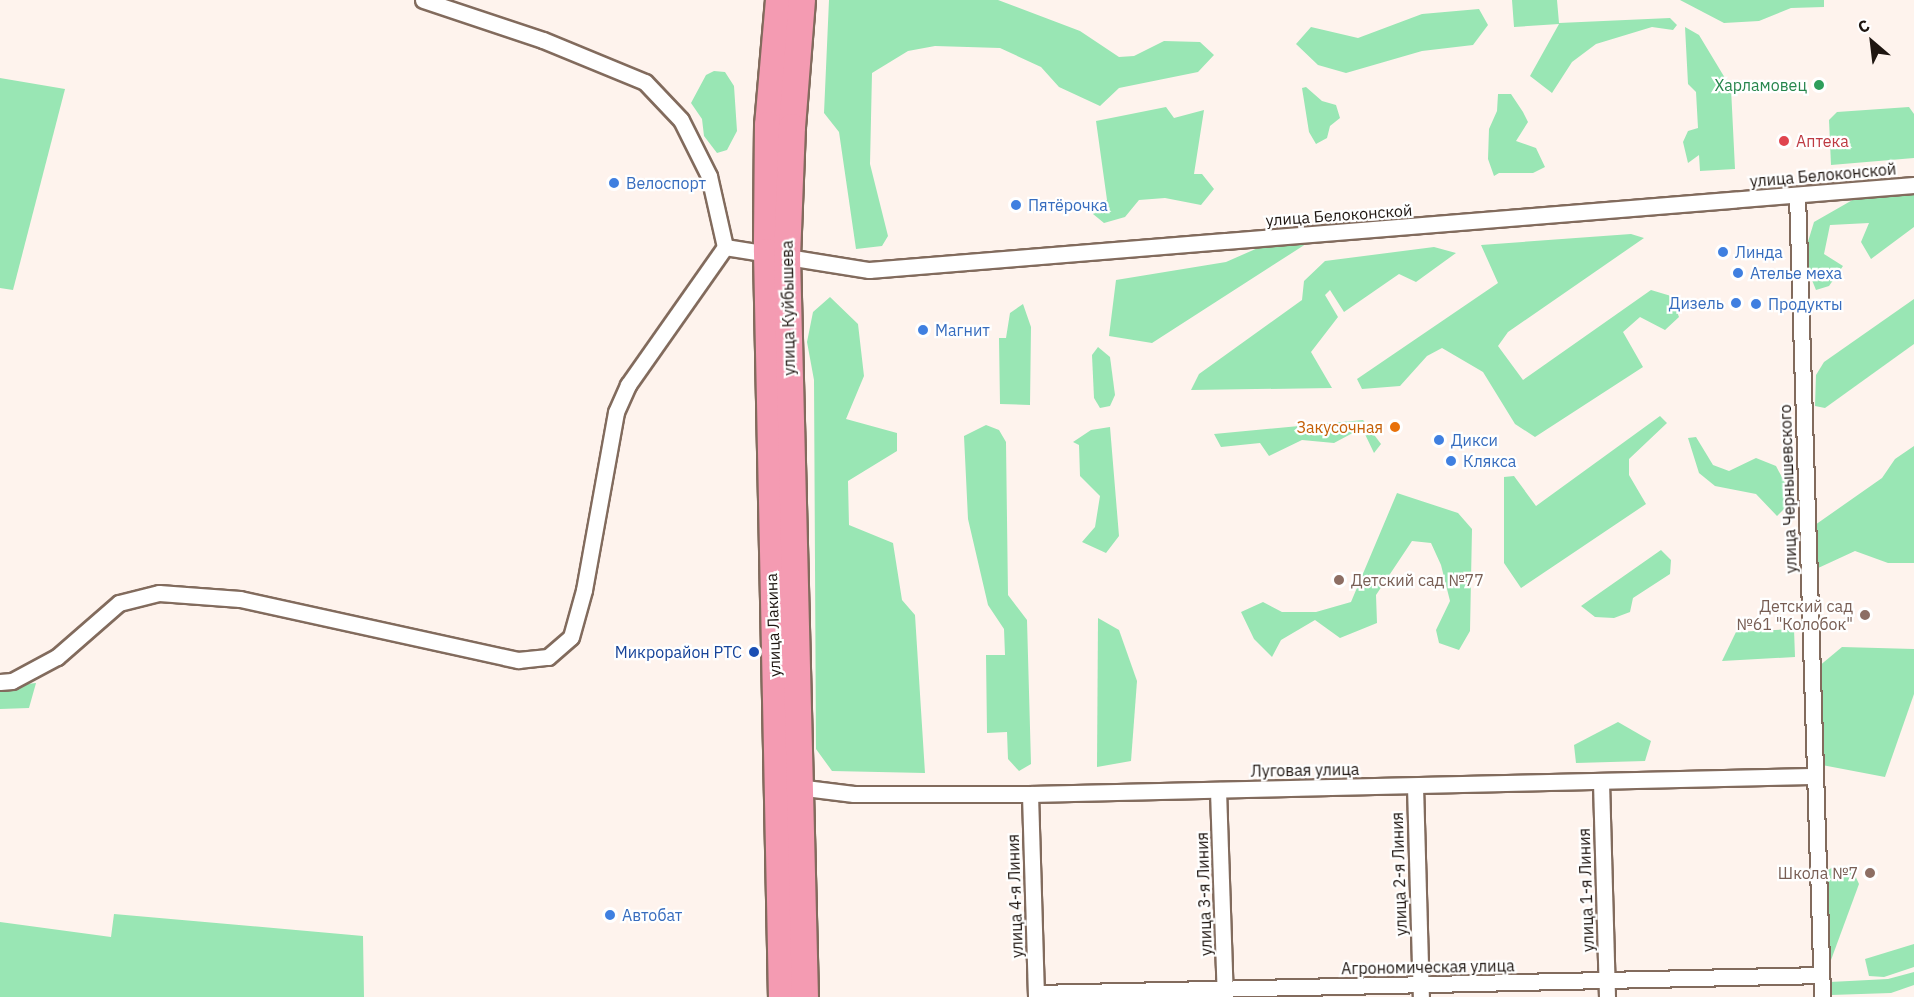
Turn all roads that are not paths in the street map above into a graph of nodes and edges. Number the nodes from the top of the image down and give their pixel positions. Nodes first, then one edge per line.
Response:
1 (423, 0) edge
2 (779, 0) edge
3 (802, 0) edge
4 (1914, 185) edge
5 (1797, 195) junction
6 (725, 247) junction
7 (777, 254) junction
8 (794, 617) joint
9 (0, 682) edge
10 (1813, 776) junction
11 (1601, 782) junction
12 (1415, 786) junction
13 (797, 787) junction
14 (1218, 790) junction
15 (1030, 794) junction
16 (1821, 975) junction
17 (1606, 981) junction
18 (1421, 991) edge
19 (1225, 993) edge
20 (1036, 995) edge
21 (782, 997) edge
22 (805, 997) edge
23 (1607, 997) edge
24 (1822, 997) edge

1 - 6 street
2 - 7 highway, улица Куйбышева
3 - 7 highway, улица Куйбышева
4 - 5 street, улица Белоконской
5 - 7 street, улица Белоконской
5 - 10 street, улица Чернышевского
6 - 7 street, улица Белоконской
6 - 9 street
7 - 8 highway, улица Куйбышева
7 - 21 highway, улица Лакина
8 - 13 highway, улица Лакина
10 - 11 street, Луговая улица
10 - 16 street, улица Чернышевского
11 - 12 street, Луговая улица
11 - 17 street, улица 1-я Линия
12 - 14 street, Луговая улица
12 - 18 street, улица 2-я Линия
13 - 15 street, Луговая улица
13 - 22 highway, улица Лакина
14 - 15 street, Луговая улица
14 - 19 street, улица 3-я Линия
15 - 20 street, улица 4-я Линия
16 - 17 street, Агрономическая улица
16 - 24 street, улица Чернышевского
17 - 18 street, Агрономическая улица
17 - 23 street, улица 1-я Линия
18 - 19 street, Агрономическая улица
19 - 20 street, Агрономическая улица

